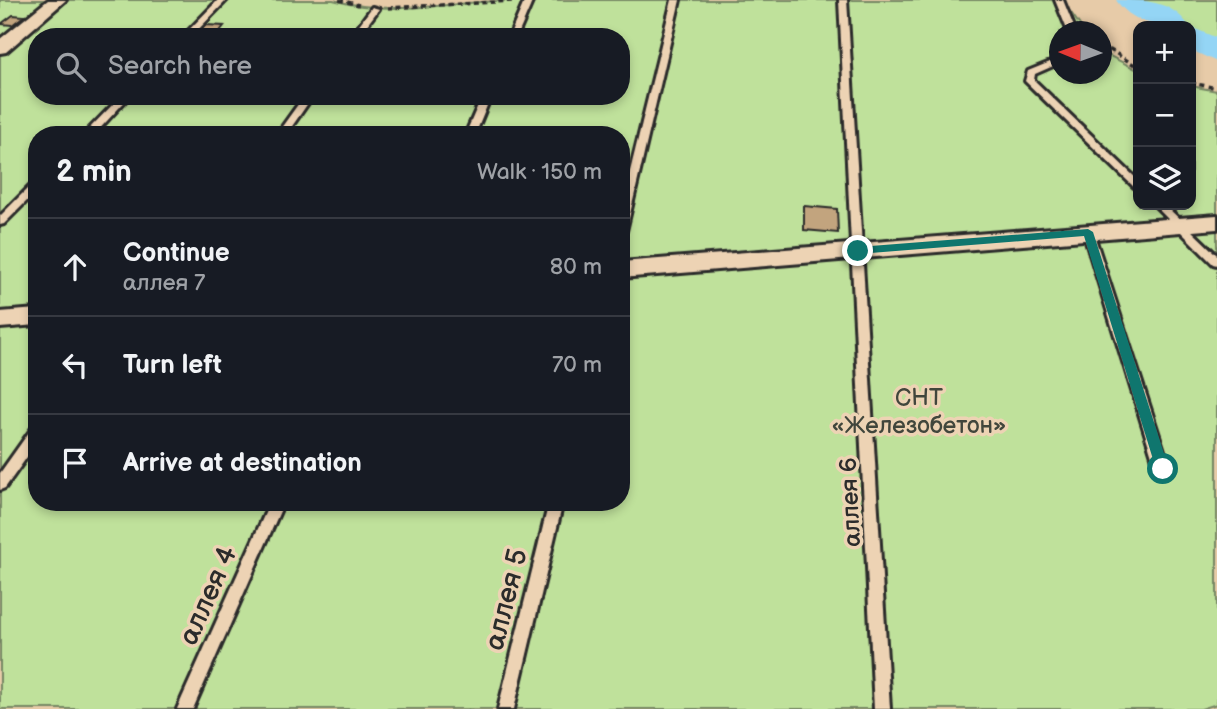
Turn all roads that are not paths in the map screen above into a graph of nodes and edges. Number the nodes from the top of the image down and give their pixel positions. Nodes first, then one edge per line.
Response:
1 (58, 0) edge
2 (223, 0) edge
3 (529, 0) edge
4 (676, 0) edge
5 (843, 0) edge
6 (1059, 0) edge
7 (375, 9) road end
8 (1068, 21) edge
9 (195, 28) edge
10 (361, 28) edge
11 (517, 28) edge
12 (0, 48) edge
13 (1049, 65) edge
14 (117, 105) edge
15 (303, 105) edge
16 (483, 105) edge
17 (97, 126) edge
18 (288, 126) edge
19 (474, 126) edge
20 (1133, 180) edge
21 (630, 193) edge
22 (28, 194) edge
23 (1164, 210) edge
24 (0, 222) edge
25 (1217, 222) edge
26 (1180, 225) junction
27 (1088, 232) junction
28 (858, 251) junction
29 (1217, 261) edge
30 (630, 269) edge
31 (28, 318) edge
32 (0, 320) edge
33 (28, 445) edge
34 (1163, 469) dead end
35 (0, 484) edge
36 (273, 511) edge
37 (554, 511) edge
38 (185, 709) edge
39 (506, 709) edge
40 (882, 709) edge

1 - 12 street
2 - 9 lane
3 - 11 lane
4 - 21 lane
5 - 28 lane, аллея 6
6 - 8 lane
7 - 10 lane
13 - 20 lane
14 - 17 lane
15 - 18 lane
16 - 19 lane
22 - 24 lane
23 - 26 lane
25 - 26 street
26 - 27 street
26 - 29 lane
27 - 28 street
27 - 34 lane
28 - 30 street
28 - 40 lane, аллея 6
31 - 32 street
33 - 35 lane
36 - 38 lane, аллея 4
37 - 39 lane, аллея 5

